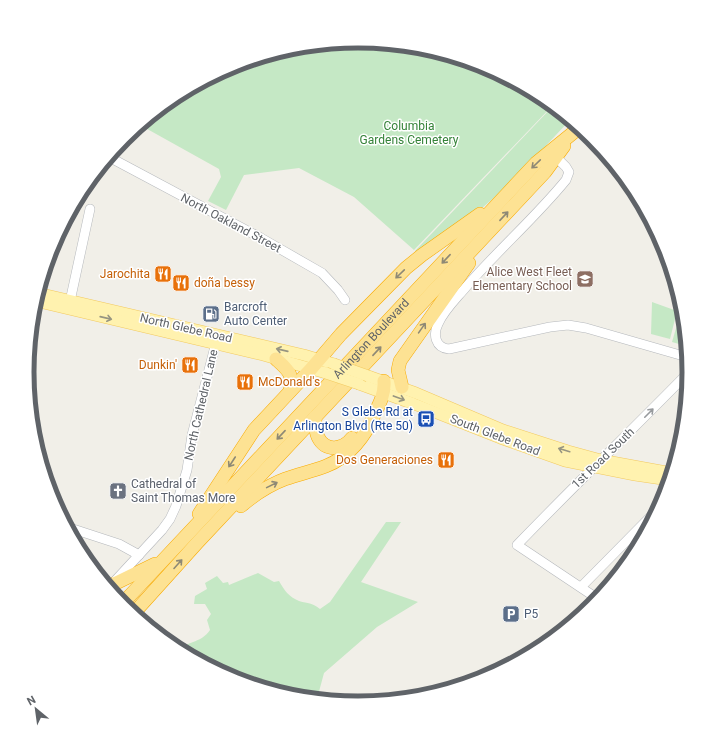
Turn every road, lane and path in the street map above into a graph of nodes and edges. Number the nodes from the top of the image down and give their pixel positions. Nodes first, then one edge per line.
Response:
1 (574, 131) edge
2 (575, 132) edge
3 (556, 157) junction
4 (114, 159) edge
5 (504, 197) junction
6 (90, 209) dead end
7 (488, 233) junction
8 (43, 295) edge
9 (344, 300) dead end
10 (42, 302) edge
11 (69, 305) junction
12 (216, 340) junction
13 (681, 355) edge
14 (276, 359) junction
15 (315, 364) junction
16 (334, 364) joint
17 (326, 373) joint
18 (682, 379) edge
19 (402, 387) junction
20 (381, 388) junction
21 (290, 391) junction
22 (439, 408) junction
23 (315, 417) junction
24 (597, 463) junction
25 (666, 472) edge
26 (664, 479) edge
27 (647, 521) edge
28 (74, 529) edge
29 (183, 539) junction
30 (197, 543) junction
31 (139, 556) junction
32 (163, 560) junction
33 (112, 583) edge
34 (113, 585) edge
35 (160, 585) junction
36 (581, 587) junction
37 (593, 596) edge
38 (126, 599) edge
39 (137, 610) edge
40 (141, 614) edge

1 -> 5 highway, Arlington Boulevard
2 - 3 highway, Arlington Boulevard
7 -> 3 highway, Arlington Boulevard
3 - 13 street
4 - 9 street, North Oakland Street
5 -> 15 highway
5 -> 29 highway, Arlington Boulevard
6 - 11 street
19 -> 7 highway
23 -> 7 highway, Arlington Boulevard
8 - 11 main road, North Glebe Road
10 - 11 main road, North Glebe Road
11 - 12 main road, North Glebe Road
12 - 14 main road, North Glebe Road
15 -> 12 main road, North Glebe Road
12 - 31 street, North Cathedral Lane
14 - 15 main road, North Glebe Road
14 - 21 highway
15 - 16 main road, North Glebe Road
15 - 17 main road, North Glebe Road
15 - 21 highway
16 - 20 main road, South Glebe Road, bridge
17 - 20 main road, South Glebe Road, bridge
24 -> 18 street, 1st Road South
19 - 20 main road, South Glebe Road
19 - 22 main road, South Glebe Road
20 -> 22 main road, South Glebe Road
20 - 23 highway
30 -> 20 highway
21 -> 29 highway
22 - 24 main road, South Glebe Road
23 - 30 highway, Arlington Boulevard
24 - 25 main road, South Glebe Road
24 - 26 main road, South Glebe Road
24 - 36 street, 1st Road South
27 - 36 street
28 - 31 street
29 - 32 highway, Arlington Boulevard
35 -> 30 highway, Arlington Boulevard
31 - 33 street, North Cathedral Lane
32 - 34 highway
32 - 38 highway, Arlington Boulevard
35 - 39 highway, Arlington Boulevard
35 - 40 highway
36 - 37 street

